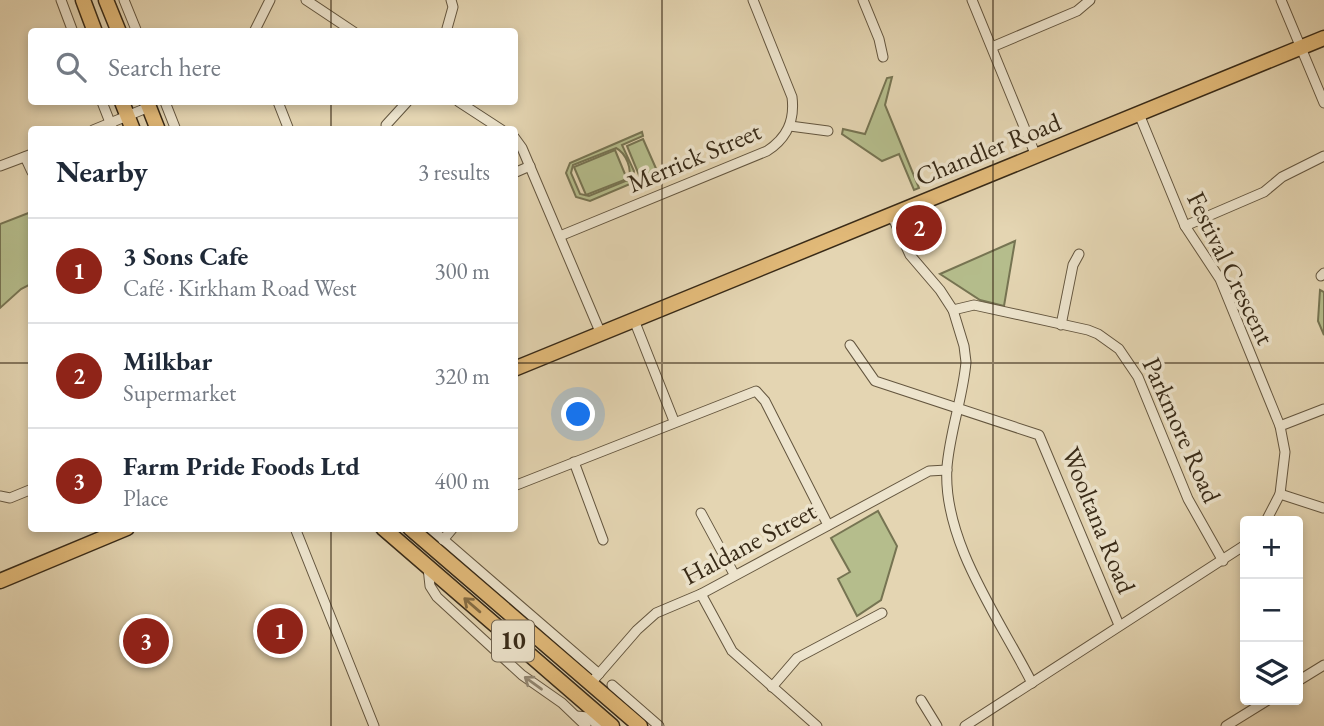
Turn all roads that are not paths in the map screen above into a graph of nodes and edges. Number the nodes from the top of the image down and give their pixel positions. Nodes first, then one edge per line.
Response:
1 (61, 0) edge
2 (83, 0) edge
3 (106, 0) edge
4 (124, 0) edge
5 (270, 0) edge
6 (306, 0) edge
7 (451, 0) edge
8 (753, 0) edge
9 (863, 0) edge
10 (972, 0) edge
11 (1090, 0) edge
12 (1281, 0) edge
13 (72, 28) edge
14 (94, 28) edge
15 (116, 28) edge
16 (135, 28) edge
17 (256, 28) edge
18 (348, 28) edge
19 (447, 28) edge
20 (1324, 38) edge
21 (992, 47) junction
22 (1301, 48) junction
23 (883, 57) dead end
24 (1324, 103) edge
25 (103, 105) edge
26 (123, 105) edge
27 (147, 105) edge
28 (148, 105) edge
29 (166, 105) edge
30 (279, 105) edge
31 (404, 105) edge
32 (464, 105) edge
33 (1139, 114) junction
34 (130, 123) edge
35 (386, 124) dead end
36 (112, 126) edge
37 (156, 126) edge
38 (174, 126) edge
39 (287, 126) edge
40 (496, 126) edge
41 (790, 126) junction
42 (828, 131) dead end
43 (518, 144) edge
44 (28, 155) edge
45 (1036, 156) junction
46 (1324, 156) edge
47 (0, 166) edge
48 (530, 166) junction
49 (518, 171) edge
50 (892, 216) junction
51 (1185, 226) junction
52 (560, 236) junction
53 (1079, 254) dead end
54 (953, 310) junction
55 (634, 320) junction
56 (1061, 324) junction
57 (601, 334) junction
58 (850, 345) dead end
59 (518, 367) edge
60 (957, 408) junction
61 (1324, 409) edge
62 (674, 421) junction
63 (1280, 426) junction
64 (574, 462) junction
65 (947, 470) junction
66 (518, 484) edge
67 (28, 491) edge
68 (1280, 494) junction
69 (0, 496) edge
70 (1323, 508) edge
71 (701, 513) dead end
72 (1269, 516) edge
73 (828, 525) junction
74 (117, 532) edge
75 (297, 532) edge
76 (388, 532) edge
77 (415, 532) edge
78 (434, 532) edge
79 (450, 532) edge
80 (443, 540) junction
81 (603, 540) dead end
82 (1240, 549) edge
83 (1223, 561) junction
84 (428, 568) junction
85 (734, 574) junction
86 (0, 581) edge
87 (701, 594) junction
88 (882, 613) dead end
89 (1119, 625) junction
90 (1324, 665) edge
91 (595, 678) junction
92 (1303, 678) edge
93 (1032, 683) junction
94 (612, 685) dead end
95 (772, 687) junction
96 (921, 700) dead end
97 (1260, 705) edge
98 (576, 716) junction
99 (598, 720) edge
100 (374, 726) edge
101 (586, 726) edge
102 (612, 726) edge
103 (640, 726) edge
104 (659, 726) edge
105 (817, 726) edge
106 (937, 726) edge
107 (965, 726) edge
108 (1226, 726) edge

1 - 13 street
2 - 14 main road
3 - 15 main road
4 - 16 street
5 - 17 street
6 - 18 street
7 - 19 street
8 - 41 street, Merrick Street
9 - 23 street
10 - 21 street
11 - 21 street
12 - 22 street
20 - 22 main road, Chandler Road
21 - 45 street
22 - 24 street
22 - 33 main road, Chandler Road
25 - 36 street
26 - 34 main road
27 - 34 street
28 - 37 main road
29 - 38 street
30 - 39 street
31 - 35 street
32 - 40 street
33 - 45 main road, Chandler Road
33 - 51 street, Festival Crescent
34 - 36 street
41 - 42 street
41 - 52 street, Merrick Street
43 - 48 street
44 - 47 street
45 - 50 main road, Chandler Road
46 - 51 street
48 - 49 street
48 - 52 street
50 - 54 street
50 - 55 main road, Chandler Road
51 - 63 street, Festival Crescent
52 - 57 street
53 - 56 street
54 - 56 street, Parkmore Road
54 - 60 street
55 - 57 main road, Chandler Road
55 - 62 street
56 - 83 street, Parkmore Road
57 - 59 main road, Chandler Road
58 - 60 street, Wooltana Road
60 - 65 street
60 - 89 street, Wooltana Road
61 - 63 street
62 - 64 street
62 - 73 street
63 - 68 street, Festival Crescent
64 - 66 street
64 - 81 street
65 - 73 street, Haldane Street
65 - 93 street
67 - 69 street
68 - 70 street
68 - 72 street, Festival Crescent
71 - 85 street
73 - 85 street, Haldane Street
74 - 86 main road
75 - 100 street
76 - 84 main road, 10
77 - 91 main road, 10
78 - 80 street
79 - 80 street
80 - 91 street
82 - 83 street
83 - 89 street
98 -> 84 street
99 -> 84 main road, 10
85 - 87 street, Haldane Street
87 - 91 street, Haldane Street
87 - 95 street
88 - 95 street
89 - 93 street
90 - 92 street
91 - 99 main road
91 - 103 main road, 10
93 - 107 street
94 - 104 street
95 - 105 street
96 - 106 street
97 - 108 street
98 - 99 street
98 - 101 street
99 - 102 main road, 10

